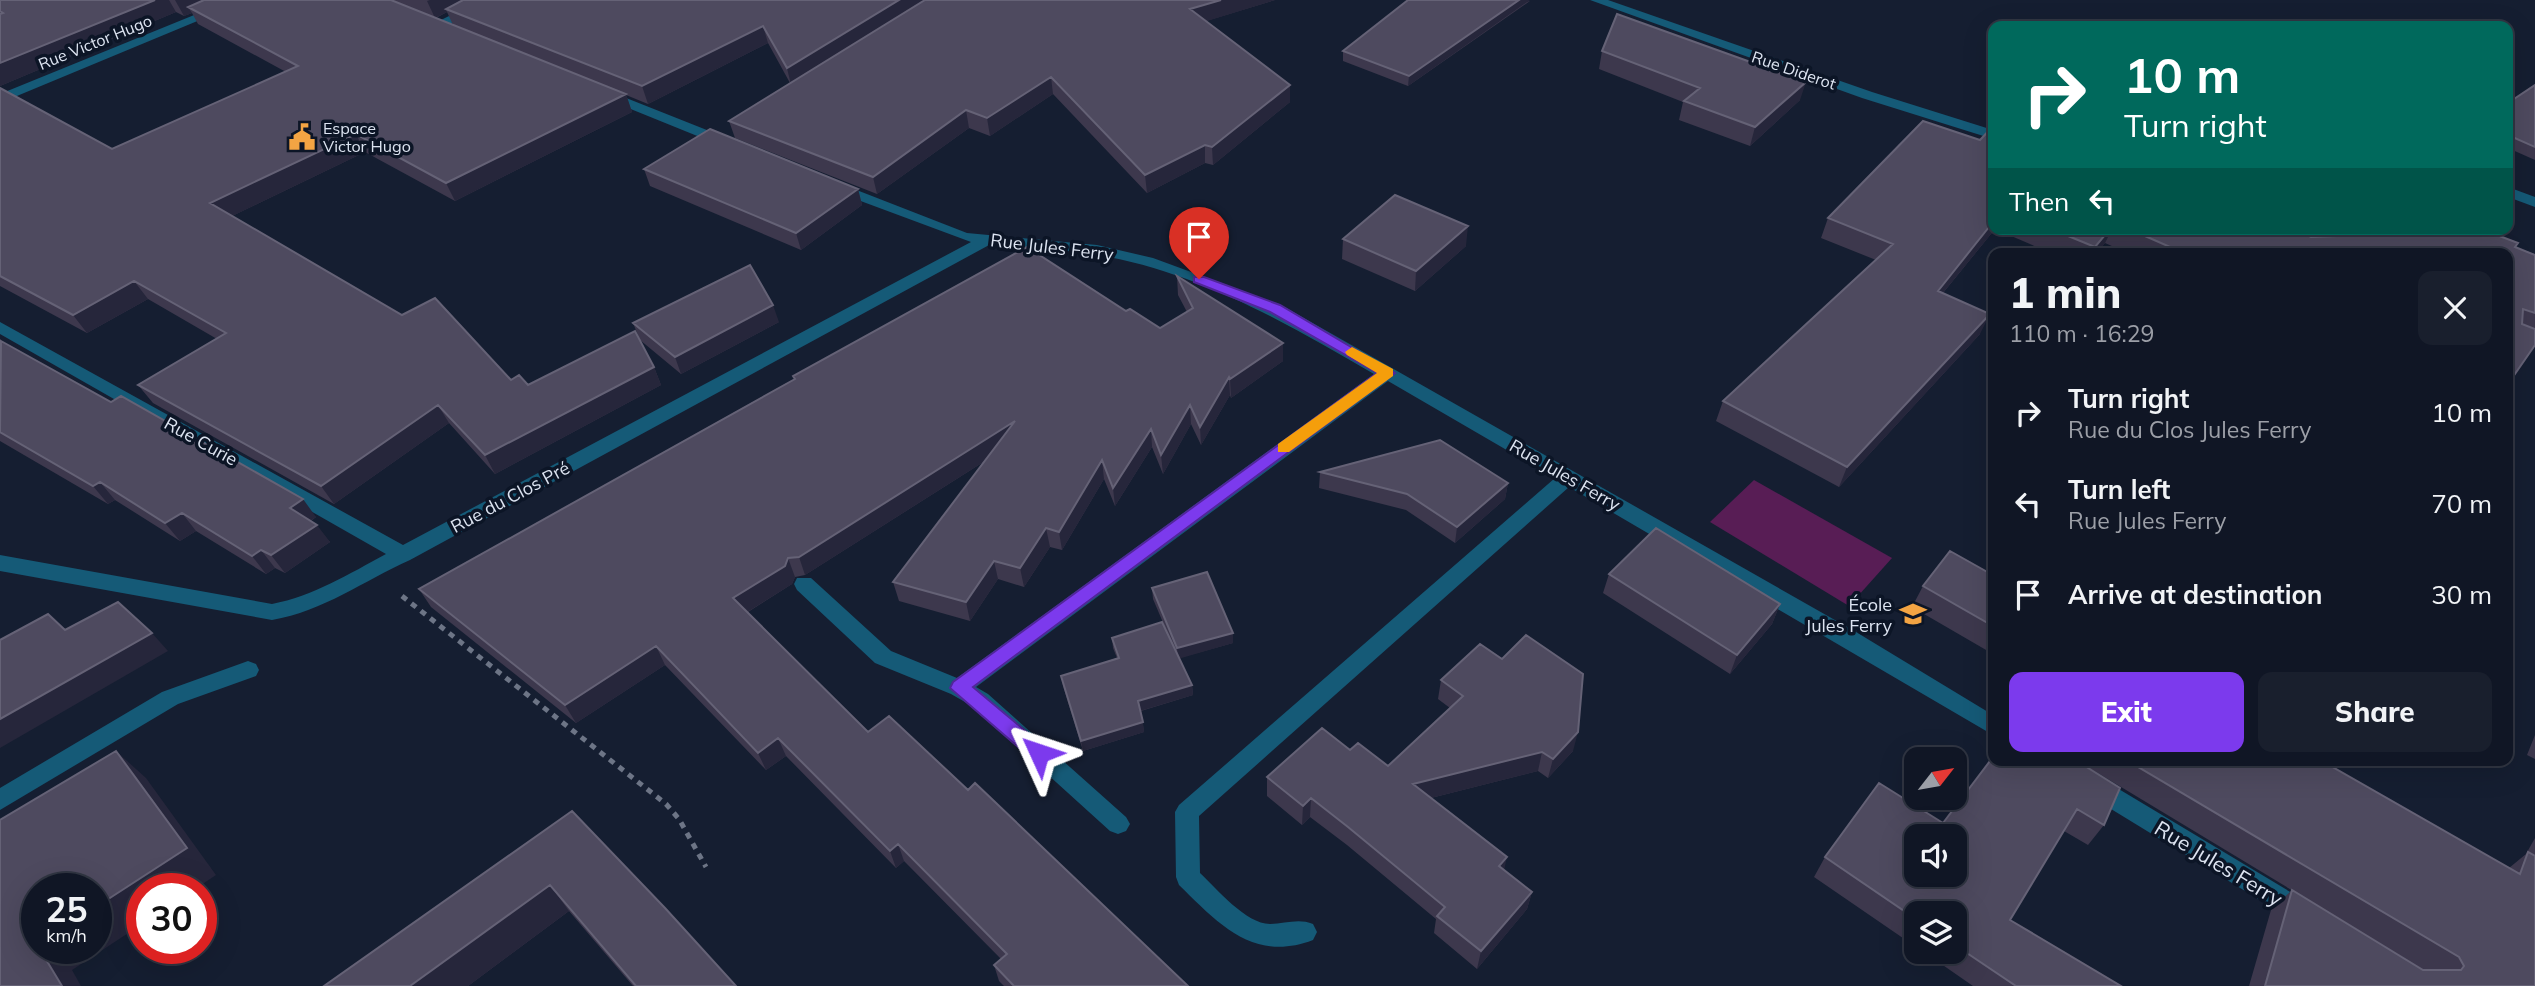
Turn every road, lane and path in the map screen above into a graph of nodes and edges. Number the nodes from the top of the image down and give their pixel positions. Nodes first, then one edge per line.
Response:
1 (242, 0) edge
2 (491, 0) edge
3 (1596, 0) edge
4 (462, 36) edge
5 (590, 88) edge
6 (0, 99) edge
7 (736, 129) edge
8 (1988, 133) edge
9 (718, 139) junction
10 (740, 148) edge
11 (827, 183) edge
12 (2513, 194) edge
13 (2535, 202) edge
14 (987, 240) junction
15 (0, 327) edge
16 (1387, 373) junction
17 (1568, 477) junction
18 (403, 555) junction
19 (0, 563) edge
20 (371, 571) junction
21 (804, 584) dead end
22 (248, 670) dead end
23 (959, 688) junction
24 (1988, 723) edge
25 (2060, 766) edge
26 (0, 800) edge
27 (1118, 824) dead end
28 (706, 867) dead end
29 (2327, 928) edge
30 (1304, 932) dead end

1 - 6 street, Rue Victor Hugo
2 - 4 street
3 - 8 street, Rue Diderot
5 - 9 street
7 - 9 street
9 - 10 street
11 - 14 street, Rue Jules Ferry
12 - 13 street
14 - 16 street, Rue Jules Ferry
14 - 18 street, Rue du Clos Pré
15 - 18 street, Rue Curie
16 - 17 street, Rue Jules Ferry
16 - 23 street
17 - 24 street, Rue Jules Ferry
17 - 30 street
18 - 20 street, Rue du Clos Pré
19 - 20 street, Rue du Clos Pré
20 - 28 path
21 - 23 street
22 - 26 street
23 - 27 street
25 - 29 street, Rue Jules Ferry

